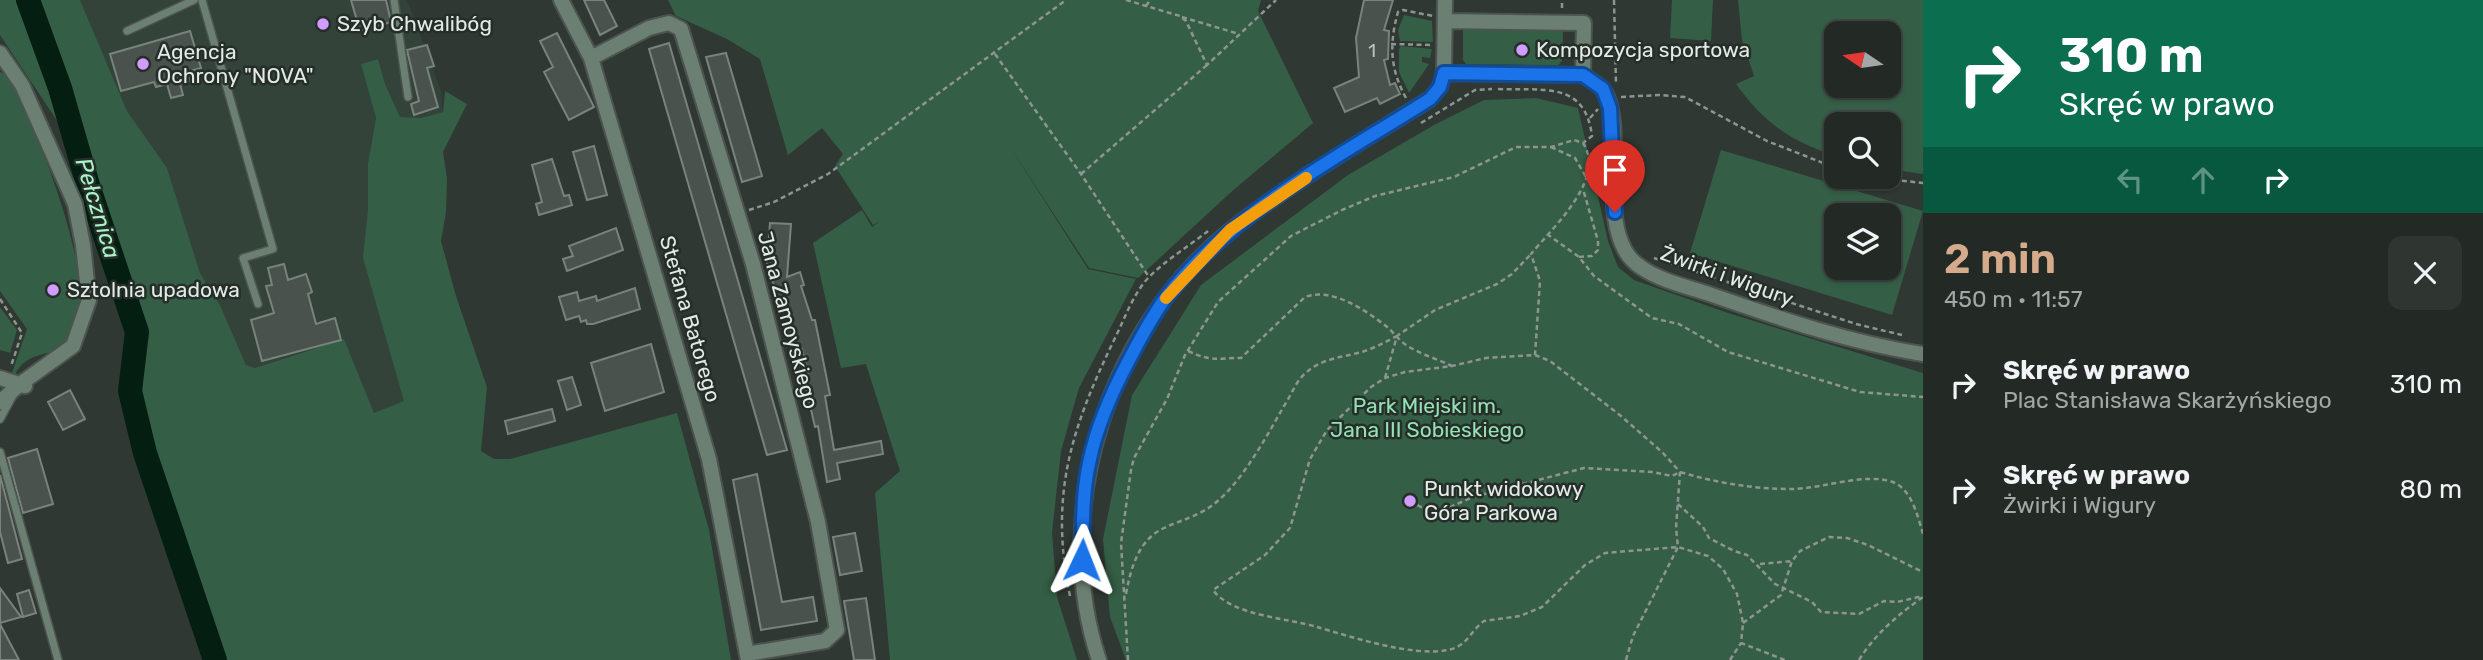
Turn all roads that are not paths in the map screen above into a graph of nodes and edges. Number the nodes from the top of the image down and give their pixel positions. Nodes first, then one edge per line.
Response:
1 (194, 0) edge
2 (202, 0) edge
3 (394, 0) edge
4 (561, 0) edge
5 (1445, 0) edge
6 (1441, 19) junction
7 (127, 31) dead end
8 (0, 53) edge
9 (591, 58) junction
10 (1444, 73) junction
11 (1583, 75) junction
12 (408, 97) dead end
13 (258, 304) dead end
14 (1923, 354) edge
15 (14, 382) edge
16 (0, 402) edge
17 (0, 419) edge
18 (0, 452) edge
19 (748, 657) edge
20 (58, 660) edge
21 (1099, 660) edge

1 - 7 lane
2 - 13 lane
3 - 12 lane
4 - 9 street, Stefana Batorego
5 - 6 street
6 - 10 street
6 - 11 street
8 - 15 street
9 - 19 street, Stefana Batorego
9 - 19 street, Jana Zamoyskiego
10 - 11 street
10 - 21 street
11 - 14 street, Żwirki i Wigury
15 - 16 street
15 - 17 lane
18 - 20 lane

